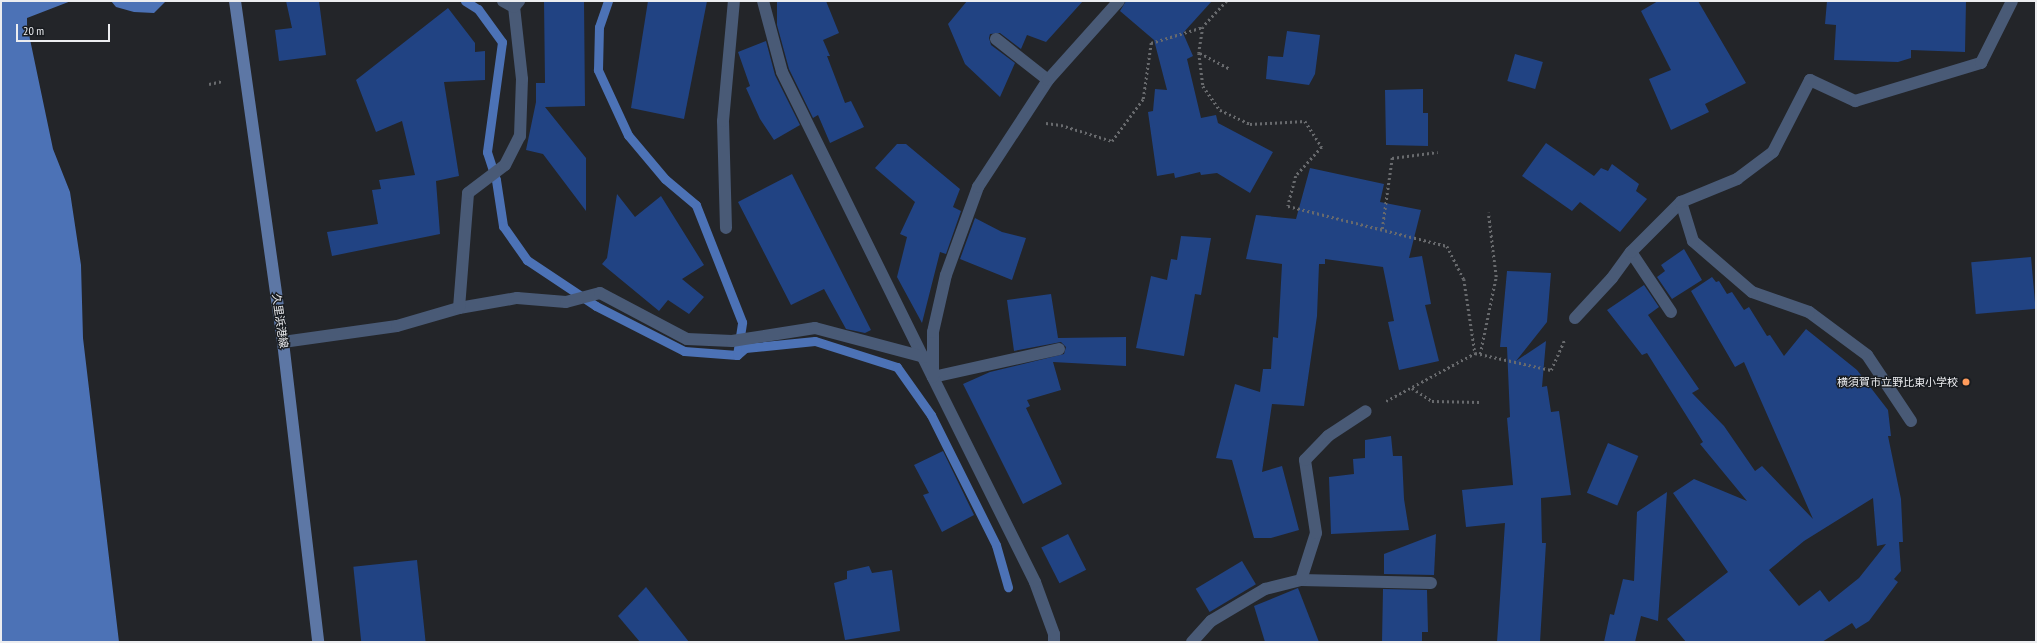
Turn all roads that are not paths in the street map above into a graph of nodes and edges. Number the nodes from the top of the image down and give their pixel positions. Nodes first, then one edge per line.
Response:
1 (235, 1) edge
2 (734, 1) edge
3 (762, 1) edge
4 (1119, 1) edge
5 (2012, 1) edge
6 (512, 3) edge
7 (996, 39) dead end
8 (1048, 80) junction
9 (1681, 202) junction
10 (726, 228) dead end
11 (1631, 252) junction
12 (459, 308) junction
13 (1671, 312) dead end
14 (1575, 318) road end
15 (284, 342) junction
16 (1059, 349) dead end
17 (924, 357) junction
18 (933, 377) junction
19 (1366, 411) road end
20 (1911, 421) dead end
21 (1301, 580) junction
22 (1431, 583) dead end
23 (318, 642) edge
24 (1054, 642) edge
25 (1192, 642) edge

1 - 15 main road, 久里浜港線
2 - 10 street
3 - 17 street
4 - 8 street
5 - 9 street
6 - 12 street
7 - 8 street
8 - 18 street
9 - 11 street
9 - 20 street
11 - 13 street
11 - 14 street
12 - 15 street
12 - 17 street
15 - 23 main road, 久里浜港線
16 - 18 street
17 - 18 street
18 - 24 street
19 - 21 street
21 - 22 street
21 - 25 street

